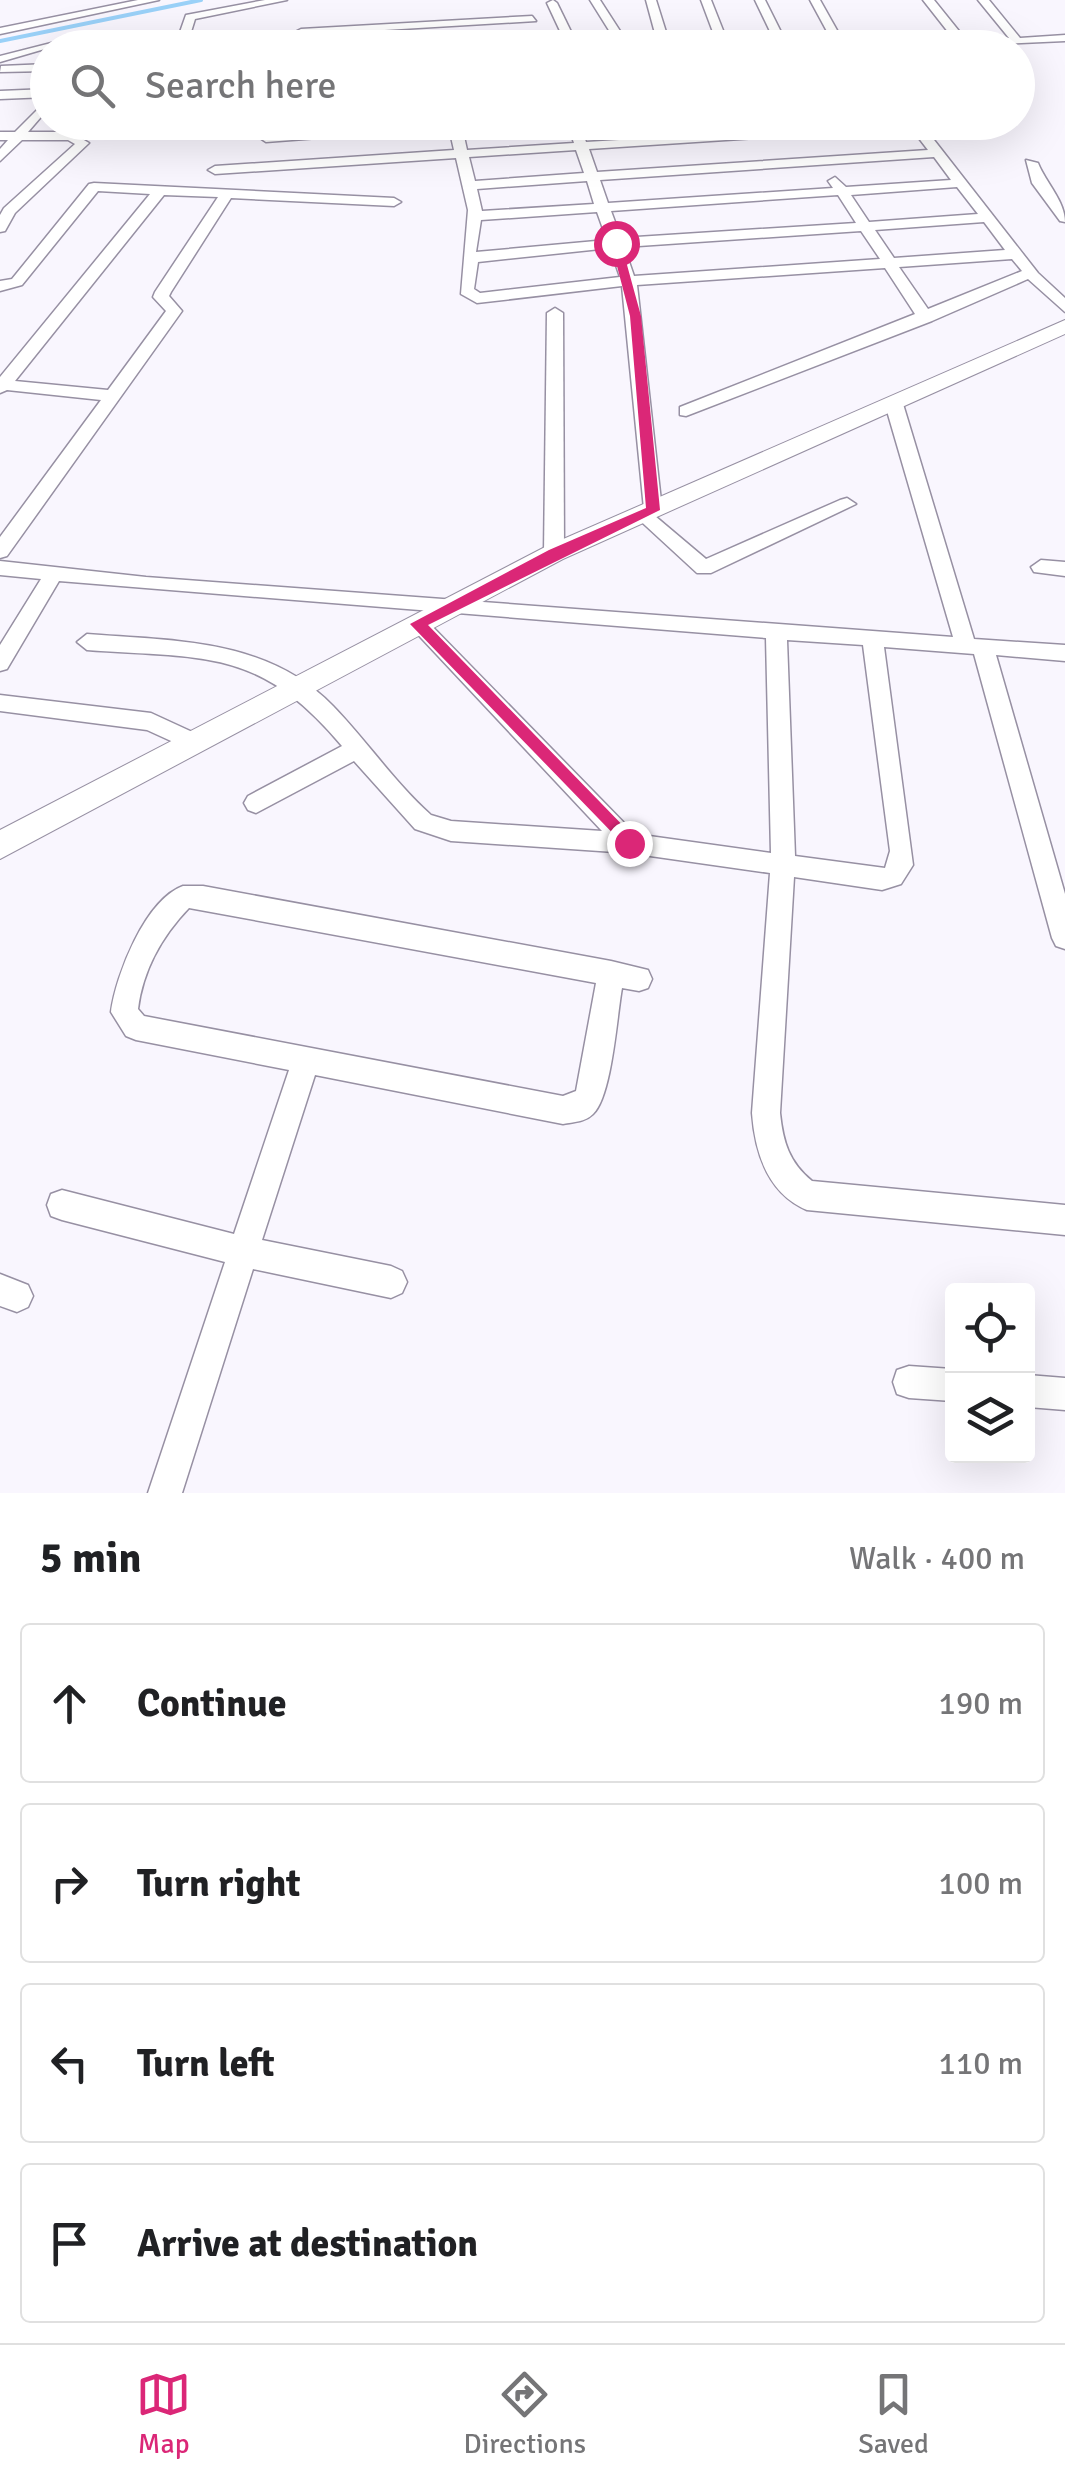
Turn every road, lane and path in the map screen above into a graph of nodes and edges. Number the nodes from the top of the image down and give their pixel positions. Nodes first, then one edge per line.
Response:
1 (154, 0) edge
2 (282, 0) edge
3 (523, 0) edge
4 (596, 0) edge
5 (650, 0) edge
6 (706, 0) edge
7 (760, 0) edge
8 (814, 0) edge
9 (928, 0) edge
10 (983, 0) edge
11 (552, 3) dead end
12 (532, 18) junction
13 (478, 22) junction
14 (186, 30) edge
15 (336, 30) edge
16 (480, 30) edge
17 (538, 30) edge
18 (565, 30) edge
19 (615, 30) edge
20 (660, 30) edge
21 (718, 30) edge
22 (775, 30) edge
23 (832, 30) edge
24 (952, 30) edge
25 (1008, 30) edge
26 (0, 31) edge
27 (1065, 38) edge
28 (1035, 40) edge
29 (30, 51) edge
30 (0, 59) edge
31 (30, 68) edge
32 (0, 70) edge
33 (22, 82) dead end
34 (0, 83) edge
35 (30, 94) edge
36 (0, 95) edge
37 (0, 109) edge
38 (30, 110) edge
39 (30, 126) edge
40 (0, 136) edge
41 (21, 136) junction
42 (30, 136) edge
43 (79, 140) edge
44 (457, 140) edge
45 (578, 140) edge
46 (642, 140) edge
47 (812, 140) edge
48 (927, 140) edge
49 (580, 145) junction
50 (459, 153) junction
51 (937, 153) junction
52 (0, 157) edge
53 (824, 161) junction
54 (1031, 163) dead end
55 (215, 170) dead end
56 (594, 176) junction
57 (960, 184) junction
58 (469, 186) junction
59 (160, 191) junction
60 (842, 192) junction
61 (226, 194) junction
62 (394, 202) dead end
63 (606, 210) junction
64 (474, 216) junction
65 (988, 218) junction
66 (1065, 218) edge
67 (865, 227) junction
68 (0, 228) edge
69 (616, 243) junction
70 (1016, 254) junction
71 (472, 256) junction
72 (890, 263) junction
73 (1031, 273) junction
74 (628, 282) junction
75 (0, 286) edge
76 (1065, 307) edge
77 (555, 313) dead end
78 (926, 318) junction
79 (1065, 326) edge
80 (1, 385) edge
81 (112, 396) junction
82 (894, 404) junction
83 (686, 410) dead end
84 (847, 504) dead end
85 (648, 512) junction
86 (0, 552) edge
87 (554, 553) junction
88 (1041, 567) dead end
89 (0, 568) edge
90 (1065, 569) edge
91 (54, 574) junction
92 (454, 604) junction
93 (418, 624) junction
94 (776, 629) junction
95 (872, 636) junction
96 (88, 642) dead end
97 (974, 647) junction
98 (1065, 652) edge
99 (0, 662) edge
100 (299, 686) junction
101 (0, 703) edge
102 (194, 742) junction
103 (355, 750) junction
104 (256, 804) dead end
105 (629, 843) junction
106 (0, 846) edge
107 (782, 864) junction
108 (1065, 938) edge
109 (610, 973) junction
110 (640, 978) dead end
111 (305, 1062) junction
112 (62, 1205) dead end
113 (1065, 1220) edge
114 (241, 1251) junction
115 (391, 1282) dead end
116 (909, 1382) dead end
117 (945, 1385) edge
118 (1035, 1392) edge
119 (1065, 1394) edge
120 (166, 1493) edge

1 - 26 street
2 - 14 street
3 - 12 street
4 - 19 street
5 - 20 street
6 - 21 street
7 - 22 street
8 - 23 street
9 - 24 street
10 - 25 street
11 - 18 street
12 - 13 street
12 - 17 street
13 - 15 street
13 - 16 street
27 - 28 street
29 - 30 street
31 - 32 street
33 - 34 street
35 - 36 street
37 - 38 street
39 - 41 street
40 - 41 street
41 - 42 street
41 - 52 street
43 - 68 street
44 - 50 street
45 - 49 street
46 - 49 street
47 - 53 street
48 - 51 street
49 - 50 street
49 - 56 street
50 - 55 street
50 - 58 street
51 - 53 street
51 - 57 street
53 - 56 street
53 - 60 street
54 - 66 street
56 - 58 street
56 - 63 street
57 - 60 street
57 - 65 street
58 - 64 street
59 - 61 street
59 - 75 street
59 - 80 street
60 - 63 street
60 - 67 street
61 - 62 street
61 - 81 street
63 - 64 street
63 - 69 street
64 - 71 street
65 - 67 street
65 - 70 street
67 - 69 street
67 - 72 street
69 - 71 street
69 - 74 street
70 - 72 street
70 - 73 street
71 - 74 street
72 - 74 street
72 - 78 street
73 - 76 street
73 - 78 street
74 - 85 street
77 - 87 street
78 - 83 street
79 - 82 street
80 - 81 street
81 - 86 street
82 - 85 street
82 - 97 street
84 - 85 street
85 - 87 street
87 - 92 street
88 - 90 street
89 - 91 street
91 - 92 street
91 - 99 street
92 - 93 street
92 - 94 street
93 - 100 street
93 - 105 street
94 - 95 street
94 - 107 street
95 - 97 street
95 - 107 street
96 - 100 street
97 - 98 street
97 - 108 street
100 - 102 street
100 - 103 street
101 - 102 street
102 - 106 street
103 - 104 street
103 - 105 street
105 - 107 street
107 - 113 street
109 - 110 street
109 - 111 street
109 - 111 street
111 - 114 street
112 - 114 street
114 - 115 street
114 - 120 street
116 - 117 street
118 - 119 street

